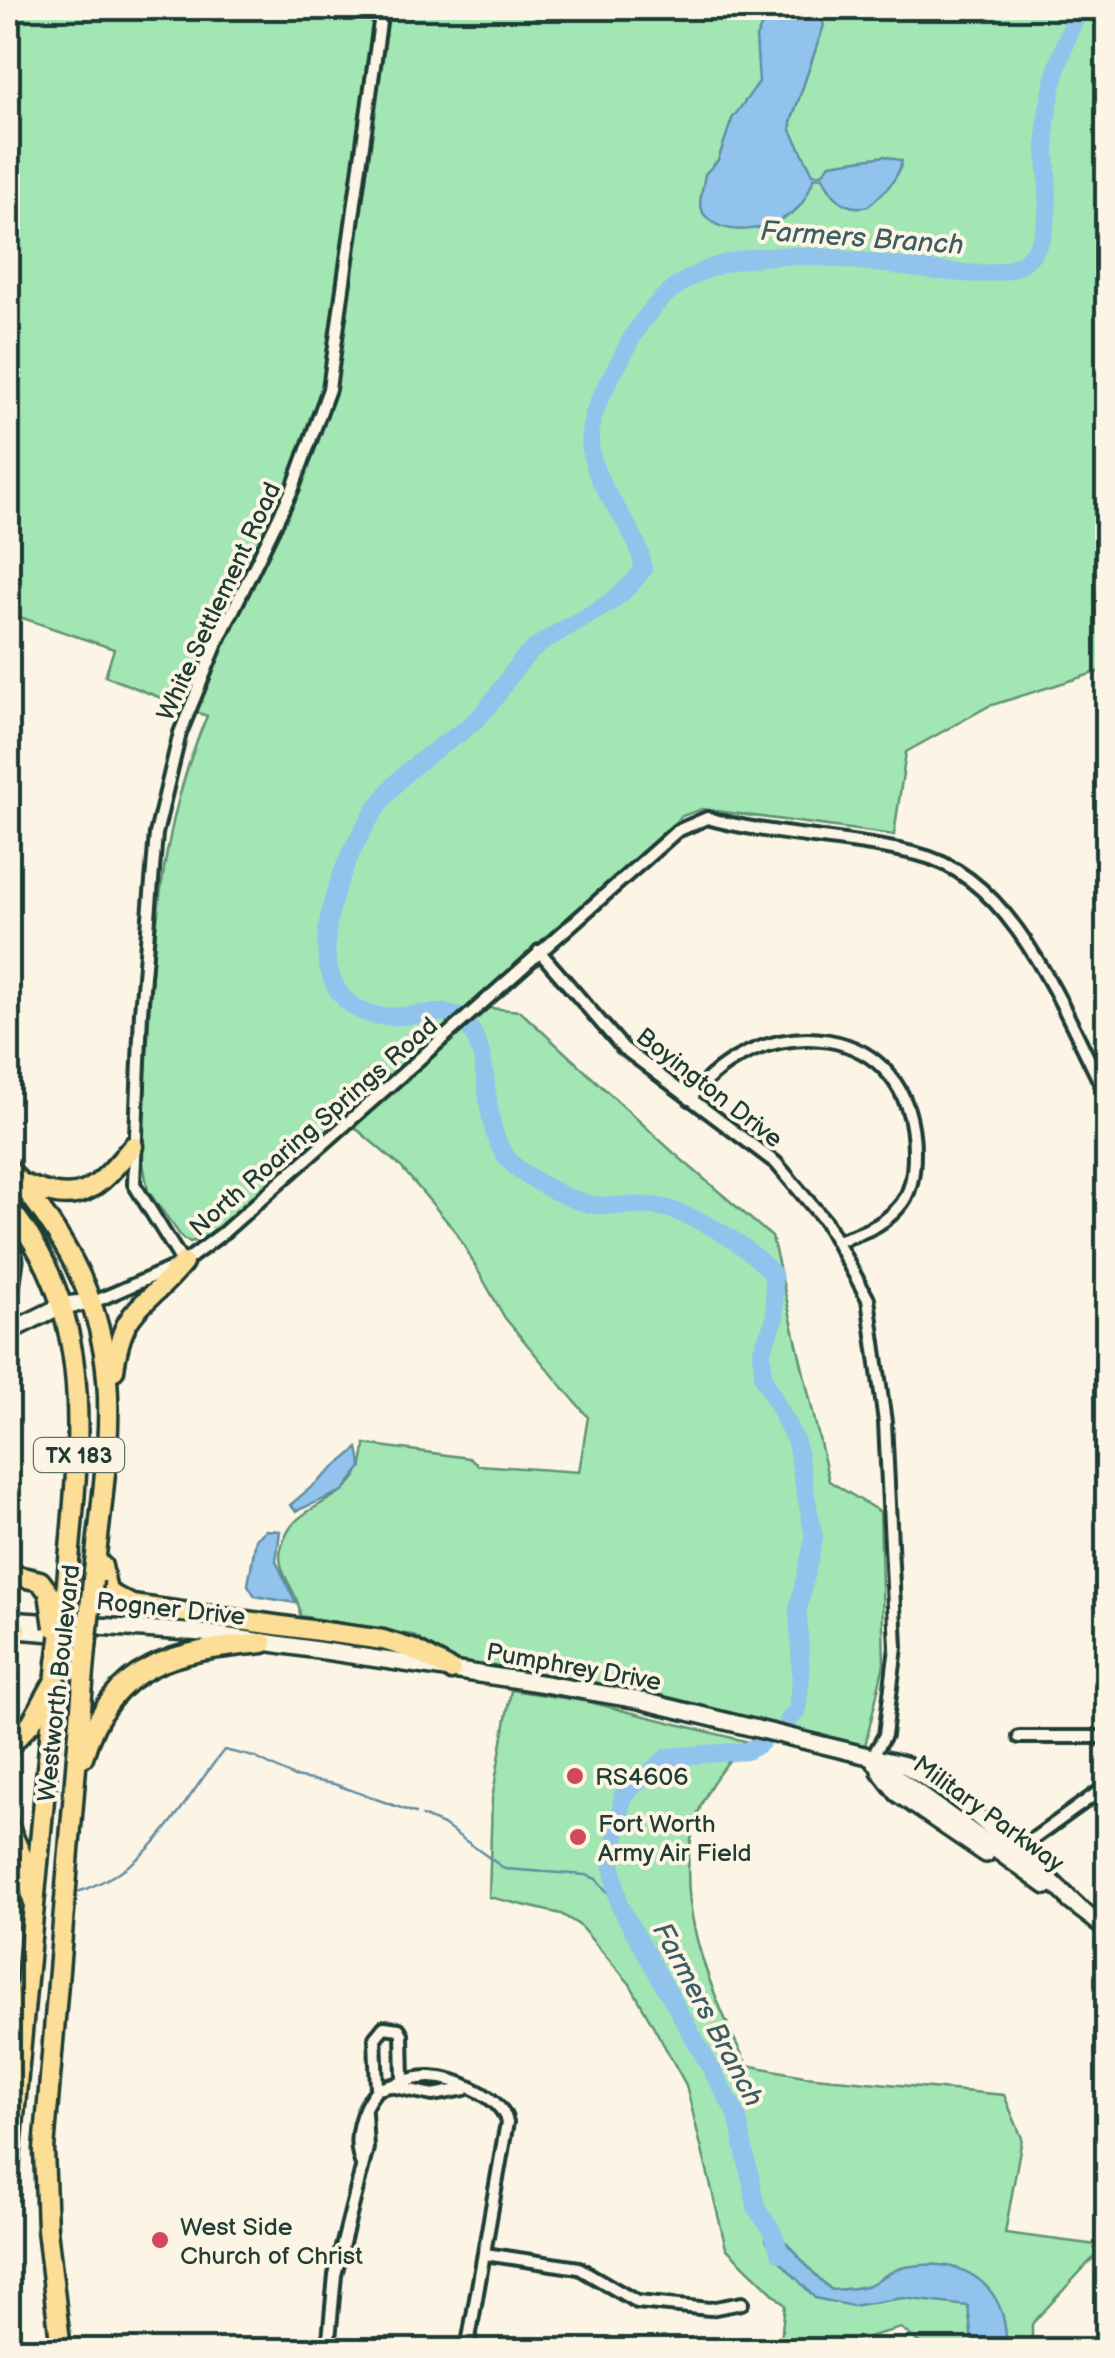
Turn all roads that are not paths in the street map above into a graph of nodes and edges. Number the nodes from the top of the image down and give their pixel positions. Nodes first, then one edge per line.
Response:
1 (382, 8) edge
2 (539, 951) junction
3 (1108, 1098) edge
4 (690, 1099) junction
5 (133, 1146) junction
6 (14, 1175) edge
7 (8, 1208) edge
8 (8, 1229) edge
9 (838, 1241) junction
10 (183, 1263) junction
11 (8, 1296) edge
12 (94, 1302) junction
13 (63, 1305) junction
14 (8, 1332) edge
15 (108, 1410) junction
16 (80, 1439) junction
17 (106, 1442) junction
18 (100, 1517) junction
19 (8, 1574) edge
20 (11, 1627) edge
21 (263, 1643) junction
22 (451, 1670) junction
23 (57, 1671) junction
24 (1019, 1737) dead end
25 (1108, 1737) edge
26 (8, 1747) edge
27 (872, 1759) junction
28 (1108, 1785) edge
29 (73, 1791) junction
30 (8, 1825) edge
31 (1029, 1842) dead end
32 (1077, 1906) junction
33 (36, 1915) junction
34 (1108, 1930) edge
35 (30, 1974) junction
36 (55, 1977) junction
37 (403, 2081) junction
38 (391, 2086) junction
39 (377, 2088) junction
40 (464, 2089) junction
41 (16, 2118) junction
42 (46, 2120) junction
43 (8, 2180) edge
44 (485, 2254) junction
45 (742, 2303) dead end
46 (55, 2310) junction
47 (472, 2335) junction
48 (52, 2350) edge
49 (61, 2350) edge
50 (328, 2350) edge
51 (467, 2350) edge
52 (478, 2350) edge

1 - 5 street, White Settlement Road
2 - 3 street
2 - 4 street, Boyington Drive
2 - 10 street, North Roaring Springs Road
4 - 9 street, Boyington Drive
4 - 9 street
5 - 6 main road
5 - 10 street, White Settlement Road
6 - 12 main road, Westworth Boulevard / TX 183
7 - 13 main road, Westworth Boulevard / TX 183
8 - 11 main road
9 - 27 street, Boyington Drive
10 - 12 street, North Roaring Springs Road
10 - 15 main road
12 - 13 street
12 - 15 main road, Westworth Boulevard / TX 183
13 - 14 street
13 - 16 main road, Westworth Boulevard / TX 183
15 - 17 main road, Westworth Boulevard / TX 183
16 - 17 main road
16 - 23 main road, Westworth Boulevard / TX 183, bridge
17 - 18 main road, Westworth Boulevard / TX 183
18 - 22 main road
18 - 29 main road, Westworth Boulevard / TX 183, bridge
19 - 23 main road, bridge
20 - 21 street, Rogner Drive
21 - 22 street, Pumphrey Drive
21 - 29 main road
22 - 27 street, Pumphrey Drive
23 - 26 main road
23 - 33 main road, Westworth Boulevard / TX 183
24 - 25 street
27 - 32 street, Military Parkway
27 - 32 street, Military Parkway
28 - 31 street
29 - 36 main road, Westworth Boulevard / TX 183
30 - 33 main road
32 - 34 street, Military Parkway
33 - 35 main road, Westworth Boulevard / TX 183
35 - 36 main road
35 - 41 main road, Westworth Boulevard / TX 183
36 - 42 main road, Westworth Boulevard / TX 183
37 - 38 street
37 - 39 street
37 - 40 street
38 - 39 street
38 - 40 street
39 - 50 street
40 - 44 street
41 - 42 main road
41 - 43 main road, Westworth Boulevard / TX 183
42 - 46 main road, Westworth Boulevard / TX 183
44 - 45 street
44 - 47 street
46 - 48 main road
46 - 49 main road, Westworth Boulevard / TX 183
47 - 51 street
47 - 52 street

